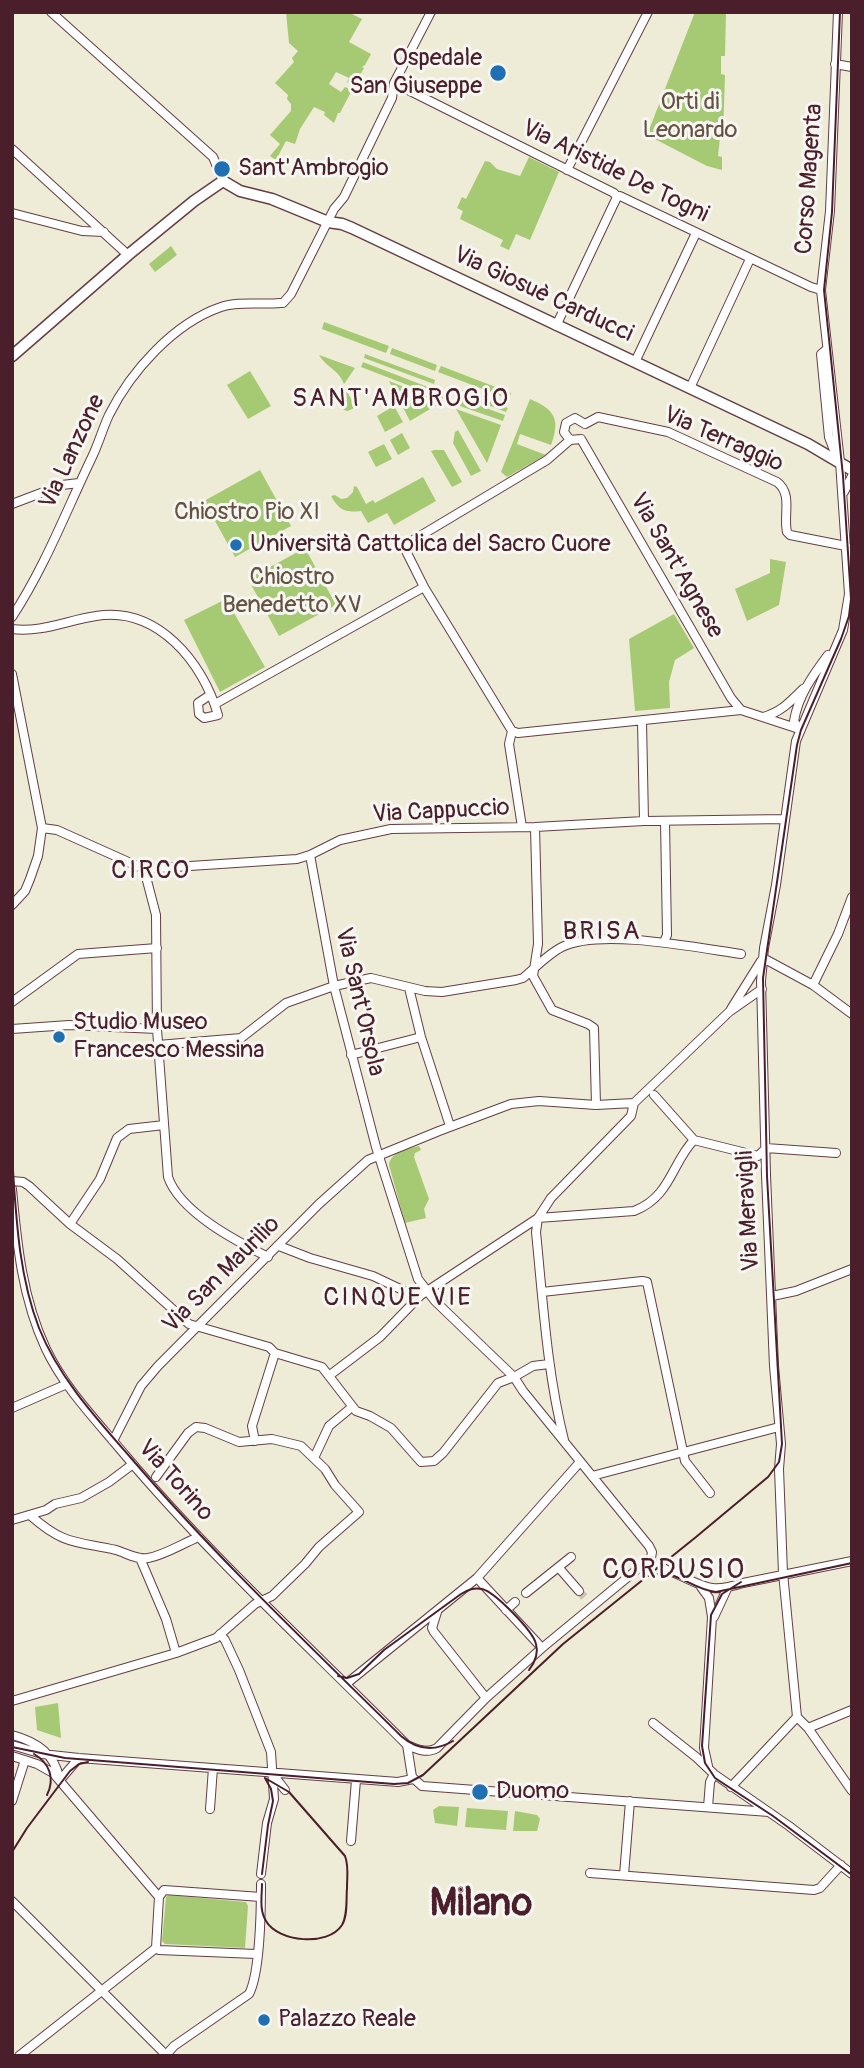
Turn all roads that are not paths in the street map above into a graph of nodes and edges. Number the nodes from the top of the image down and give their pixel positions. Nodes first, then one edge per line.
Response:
1 (51, 12) edge
2 (431, 12) edge
3 (648, 12) edge
4 (838, 12) edge
5 (835, 64) junction
6 (852, 67) edge
7 (394, 83) junction
8 (12, 149) edge
9 (567, 170) junction
10 (223, 181) junction
11 (617, 197) junction
12 (12, 213) edge
13 (328, 222) junction
14 (104, 232) junction
15 (696, 233) junction
16 (128, 255) junction
17 (750, 259) junction
18 (821, 290) junction
19 (556, 326) junction
20 (827, 349) junction
21 (14, 352) edge
22 (635, 362) junction
23 (690, 388) junction
24 (585, 424) junction
25 (581, 439) junction
26 (570, 440) junction
27 (840, 462) junction
28 (852, 470) edge
29 (852, 476) edge
30 (79, 483) junction
31 (12, 504) edge
32 (843, 506) junction
33 (846, 546) junction
34 (424, 587) junction
35 (15, 613) edge
36 (848, 622) edge
37 (12, 629) edge
38 (837, 645) junction
39 (12, 674) edge
40 (806, 686) junction
41 (210, 695) junction
42 (215, 704) junction
43 (741, 710) junction
44 (764, 717) junction
45 (642, 721) junction
46 (799, 729) junction
47 (512, 731) junction
48 (785, 819) junction
49 (645, 821) junction
50 (665, 821) junction
51 (522, 827) junction
52 (535, 827) junction
53 (42, 828) junction
54 (310, 855) junction
55 (144, 869) junction
56 (852, 897) edge
57 (12, 905) edge
58 (664, 942) junction
59 (157, 948) junction
60 (741, 954) dead end
61 (763, 958) junction
62 (534, 969) junction
63 (813, 985) junction
64 (334, 986) junction
65 (409, 988) junction
66 (762, 989) junction
67 (12, 1002) edge
68 (729, 1012) junction
69 (852, 1014) edge
70 (12, 1029) edge
71 (157, 1029) junction
72 (421, 1037) junction
73 (158, 1045) junction
74 (351, 1055) junction
75 (654, 1095) dead end
76 (634, 1103) junction
77 (596, 1105) junction
78 (164, 1125) junction
79 (450, 1126) junction
80 (694, 1140) junction
81 (766, 1148) junction
82 (836, 1153) dead end
83 (379, 1155) junction
84 (12, 1181) edge
85 (12, 1189) edge
86 (538, 1218) junction
87 (70, 1224) junction
88 (279, 1245) junction
89 (268, 1257) junction
90 (852, 1269) edge
91 (17, 1273) edge
92 (542, 1292) junction
93 (428, 1293) junction
94 (772, 1296) junction
95 (198, 1328) junction
96 (275, 1353) junction
97 (549, 1364) junction
98 (330, 1375) junction
99 (514, 1377) junction
100 (67, 1384) junction
101 (352, 1407) junction
102 (12, 1408) edge
103 (779, 1427) junction
104 (113, 1441) junction
105 (255, 1441) junction
106 (566, 1444) junction
107 (683, 1453) junction
108 (314, 1458) junction
109 (580, 1462) junction
110 (133, 1464) junction
111 (592, 1476) junction
112 (156, 1477) dead end
113 (710, 1493) dead end
114 (31, 1516) junction
115 (12, 1520) edge
116 (199, 1537) junction
117 (571, 1557) dead end
118 (140, 1558) junction
119 (852, 1561) edge
120 (659, 1564) dead end
121 (559, 1569) junction
122 (783, 1575) junction
123 (477, 1578) junction
124 (698, 1585) junction
125 (729, 1588) junction
126 (579, 1591) tunnel mouth
127 (526, 1593) dead end
128 (262, 1601) junction
129 (515, 1602) dead end
130 (442, 1606) junction
131 (506, 1610) junction
132 (712, 1630) junction
133 (220, 1634) junction
134 (542, 1648) junction
135 (176, 1653) junction
136 (346, 1684) junction
137 (486, 1698) junction
138 (12, 1701) edge
139 (852, 1710) edge
140 (797, 1717) junction
141 (653, 1723) dead end
142 (808, 1728) junction
143 (12, 1735) edge
144 (12, 1745) edge
145 (407, 1745) junction
146 (49, 1755) junction
147 (12, 1756) edge
148 (79, 1758) junction
149 (25, 1760) junction
150 (213, 1768) junction
151 (272, 1773) junction
152 (714, 1774) junction
153 (413, 1779) junction
154 (60, 1780) junction
155 (356, 1780) junction
156 (731, 1787) junction
157 (285, 1790) dead end
158 (852, 1791) edge
159 (12, 1801) edge
160 (630, 1801) junction
161 (708, 1807) junction
162 (210, 1810) dead end
163 (769, 1812) junction
164 (351, 1841) dead end
165 (841, 1865) junction
166 (590, 1873) dead end
167 (852, 1874) edge
168 (624, 1875) junction
169 (159, 1897) junction
170 (261, 1897) junction
171 (12, 1900) edge
172 (156, 1948) junction
173 (256, 1954) junction
174 (101, 1989) junction
175 (166, 2055) edge
176 (19, 2056) edge

1 - 10 street
2 - 7 street
3 - 9 street
4 - 5 street, Corso Magenta
5 - 6 street
5 - 18 street, Corso Magenta
7 - 9 street, Via Aristide De Togni
7 - 13 street
8 - 14 street
9 - 11 street, Via Aristide De Togni
10 - 13 street, Via Giosuè Carducci
10 - 16 street
11 - 15 street, Via Aristide De Togni
11 - 19 street
12 - 14 street
13 - 19 street, Via Giosuè Carducci
13 - 30 street, Via Lanzone
14 - 16 street
15 - 17 street, Via Aristide De Togni
15 - 22 street
16 - 21 street
17 - 18 street, Via Aristide De Togni
17 - 23 street
18 - 20 street, Corso Magenta
19 - 22 street, Via Giosuè Carducci
20 - 27 street, Corso Magenta
20 - 27 street, Corso Magenta
22 - 23 street, Via Giosuè Carducci
23 - 27 street, Via Giosuè Carducci
24 - 25 street
24 - 26 street
24 - 33 street, Via Terraggio
25 - 26 street
25 - 43 street, Via Sant'Agnese
26 - 34 street
27 - 28 street, Via Giosuè Carducci
27 - 32 street
29 - 32 street
30 - 31 street
30 - 35 street, Via Lanzone
32 - 33 street
33 - 36 street
34 - 42 street
34 - 47 street
36 - 38 street
37 - 41 street
38 - 40 street
38 - 46 street
39 - 53 street
40 - 44 street
40 - 46 street
41 - 42 street
41 - 42 street
43 - 44 street
43 - 45 street
44 - 46 street
45 - 47 street
45 - 49 street
46 - 48 street
47 - 51 street
48 - 50 street, Via Cappuccio
48 - 61 street
49 - 50 street, Via Cappuccio
49 - 52 street, Via Cappuccio
50 - 58 street
51 - 52 street, Via Cappuccio
51 - 54 street, Via Cappuccio
52 - 62 street
53 - 55 street
53 - 57 street
54 - 55 street, Via Cappuccio
54 - 64 street, Via Sant'Orsola
55 - 59 street
56 - 63 street
58 - 60 street
58 - 62 street
59 - 67 street
59 - 71 street
61 - 63 street
61 - 66 street, Via Meravigli
61 - 68 street
62 - 65 street
62 - 77 street
63 - 69 street
64 - 65 street
64 - 73 street
64 - 74 street, Via Sant'Orsola
65 - 72 street
66 - 68 street
66 - 81 street, Via Meravigli
68 - 76 street
70 - 71 street
71 - 73 street
72 - 74 street
72 - 79 street
73 - 78 street
74 - 83 street, Via Sant'Orsola
75 - 80 street
76 - 77 street, Via San Maurilio
76 - 86 street
77 - 79 street, Via San Maurilio
78 - 87 street
78 - 89 street
79 - 83 street, Via San Maurilio
80 - 81 street
80 - 86 street
81 - 82 street
81 - 94 street, Via Meravigli
83 - 88 street, Via San Maurilio
83 - 93 street, Via Sant'Orsola
84 - 87 street
85 - 91 street, Via Torino
86 - 92 street
86 - 93 street
87 - 95 street
88 - 89 street, Via San Maurilio
88 - 93 street
89 - 95 street, Via San Maurilio
90 - 94 street
91 - 100 street, Via Torino
92 - 97 street
92 - 107 street
93 - 98 street
93 - 99 street
94 - 103 street, Via Meravigli
95 - 96 street
95 - 104 street, Via San Maurilio
96 - 98 street
96 - 105 street
97 - 99 street
97 - 106 street
98 - 101 street
99 - 101 street
99 - 106 street
100 - 102 street
100 - 104 street, Via Torino
101 - 108 street
103 - 107 street
103 - 122 street, Via Meravigli
104 - 110 street, Via Torino
105 - 108 street
105 - 112 street
106 - 109 street
107 - 111 street
107 - 113 street
108 - 128 street
109 - 111 street
109 - 123 street
110 - 114 street
110 - 116 street, Via Torino
111 - 134 street
114 - 115 street
114 - 118 street
116 - 118 street
116 - 128 street, Via Torino
117 - 121 street
118 - 135 street
119 - 122 street
120 - 124 street
121 - 126 street
121 - 127 street
122 - 125 street
122 - 140 street, Via Meravigli
123 - 130 street
123 - 131 street
124 - 125 street
124 - 132 street
125 - 132 street
128 - 133 street
128 - 136 street, Via Torino
129 - 131 street
130 - 136 street
130 - 137 street
131 - 134 street
132 - 152 street
133 - 135 street
133 - 151 street
134 - 137 street
135 - 138 street
136 - 145 street, Via Torino
137 - 145 street
139 - 142 street
140 - 142 street
140 - 156 street
141 - 152 street
142 - 158 street
143 - 146 street
144 - 146 street
145 - 153 street
146 - 148 street
146 - 154 street
147 - 149 street
148 - 150 street
148 - 154 street
149 - 154 street
149 - 159 street
150 - 151 street
150 - 162 street
151 - 155 street
151 - 157 street
151 - 170 street
152 - 156 street
152 - 161 street
153 - 155 street
153 - 160 street
154 - 169 street
155 - 164 street
156 - 163 street
160 - 161 street
160 - 168 street
161 - 163 street
163 - 165 street
165 - 167 street
165 - 168 street
166 - 168 street
169 - 170 street
169 - 172 street
170 - 173 street
171 - 174 street
172 - 173 street
172 - 174 street
173 - 175 street
174 - 175 street
174 - 176 street

